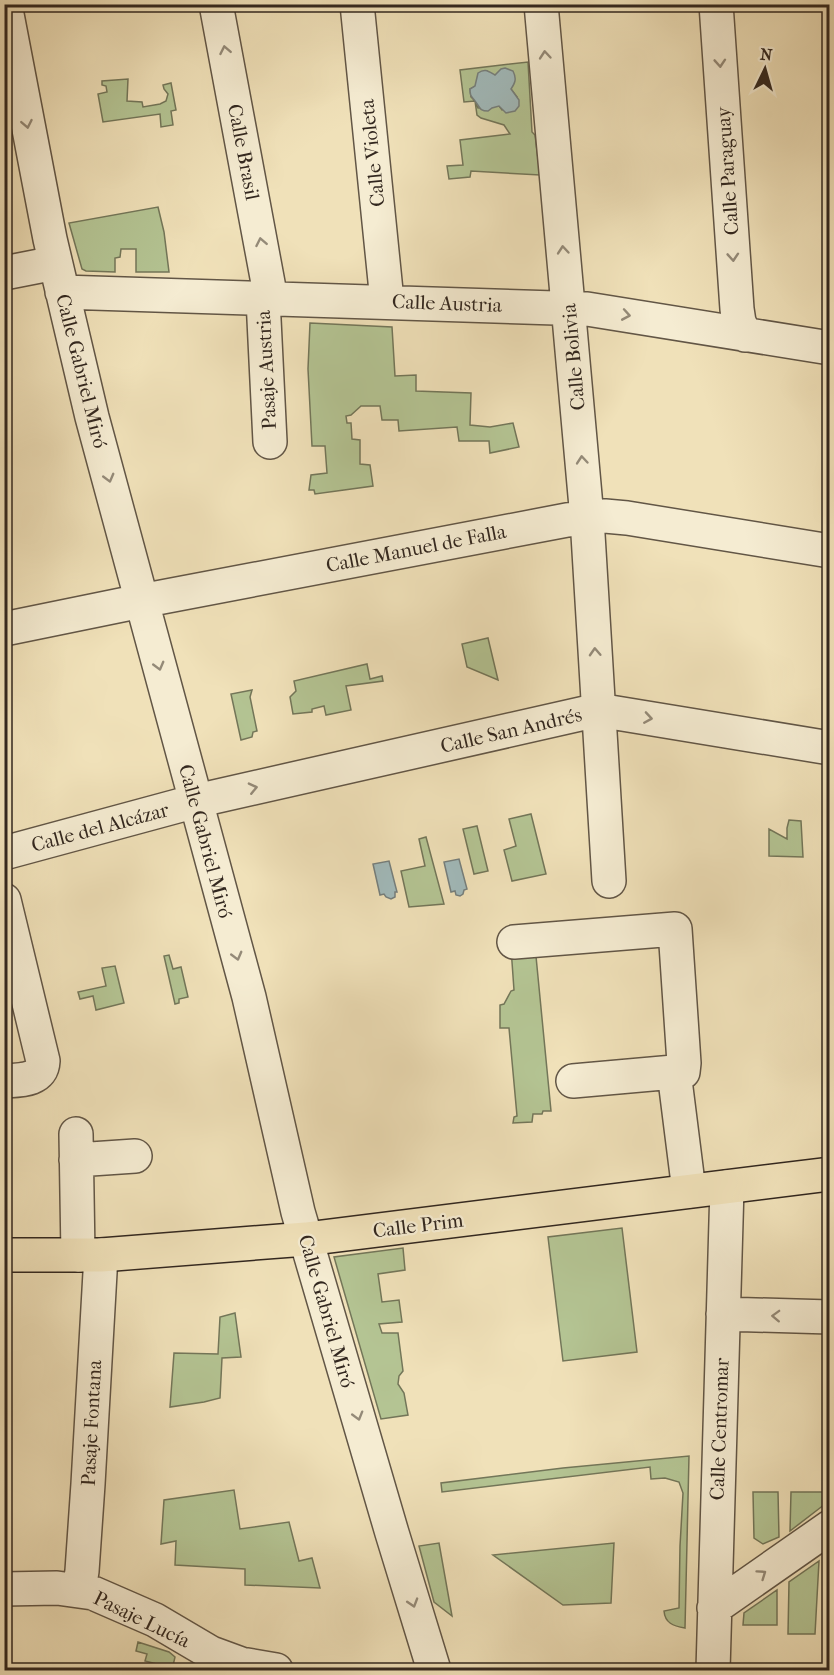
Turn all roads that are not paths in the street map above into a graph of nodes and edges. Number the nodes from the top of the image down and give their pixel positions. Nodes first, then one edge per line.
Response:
1 (5, 4) edge
2 (216, 4) edge
3 (357, 4) edge
4 (541, 4) edge
5 (716, 4) edge
6 (4, 273) edge
7 (58, 278) junction
8 (267, 299) junction
9 (387, 301) junction
10 (568, 308) junction
11 (745, 335) junction
12 (830, 348) edge
13 (270, 442) dead end
14 (587, 518) junction
15 (830, 551) edge
16 (141, 601) junction
17 (4, 629) edge
18 (598, 710) junction
19 (830, 748) edge
20 (196, 801) junction
21 (4, 853) edge
22 (609, 881) dead end
23 (4, 900) edge
24 (514, 942) dead end
25 (674, 1072) junction
26 (4, 1081) edge
27 (573, 1081) dead end
28 (135, 1156) dead end
29 (830, 1174) edge
30 (727, 1187) junction
31 (689, 1191) junction
32 (306, 1239) junction
33 (4, 1255) edge
34 (89, 1255) junction
35 (723, 1314) junction
36 (830, 1317) edge
37 (830, 1527) edge
38 (4, 1589) edge
39 (79, 1590) junction
40 (714, 1608) junction
41 (276, 1671) edge
42 (434, 1671) edge
43 (713, 1671) edge

1 -> 7 street, Calle Gabriel Miró
8 -> 2 street, Calle Brasil
3 - 9 street, Calle Violeta
10 -> 4 street, Calle Bolivia
5 -> 11 street, Calle Paraguay
6 - 7 street, Calle Austria
7 - 8 street, Calle Austria
7 -> 16 street, Calle Gabriel Miró
8 - 9 street, Calle Austria
8 - 13 street, Pasaje Austria
9 - 10 street, Calle Austria
10 -> 11 street, Calle Austria
14 -> 10 street, Calle Bolivia
11 - 12 street, Calle Austria
14 - 15 street, Calle Manuel de Falla
14 - 16 street, Calle Manuel de Falla
18 -> 14 street, Calle Bolivia
16 - 17 street, Calle Manuel de Falla
16 -> 20 street, Calle Gabriel Miró
18 -> 19 street, Calle San Andrés
20 -> 18 street, Calle San Andrés
18 - 22 street, Calle Bolivia
20 - 21 street, Calle del Alcázar
20 -> 32 street, Calle Gabriel Miró
23 - 26 street
24 - 25 street
25 - 27 street
25 - 31 street
28 - 34 street, Pasaje Fontana
29 - 30 main road, Calle Prim
30 - 31 main road, Calle Prim
30 - 35 street, Calle Centromar
31 - 32 main road, Calle Prim
32 - 34 main road, Calle Prim
32 -> 42 street, Calle Gabriel Miró
33 - 34 main road, Calle Prim
34 - 39 street, Pasaje Fontana
36 -> 35 street
35 - 40 street, Calle Centromar
40 -> 37 street
38 - 39 street, Pasaje Lucía
39 - 41 street, Pasaje Lucía
40 - 43 street, Calle Centromar

